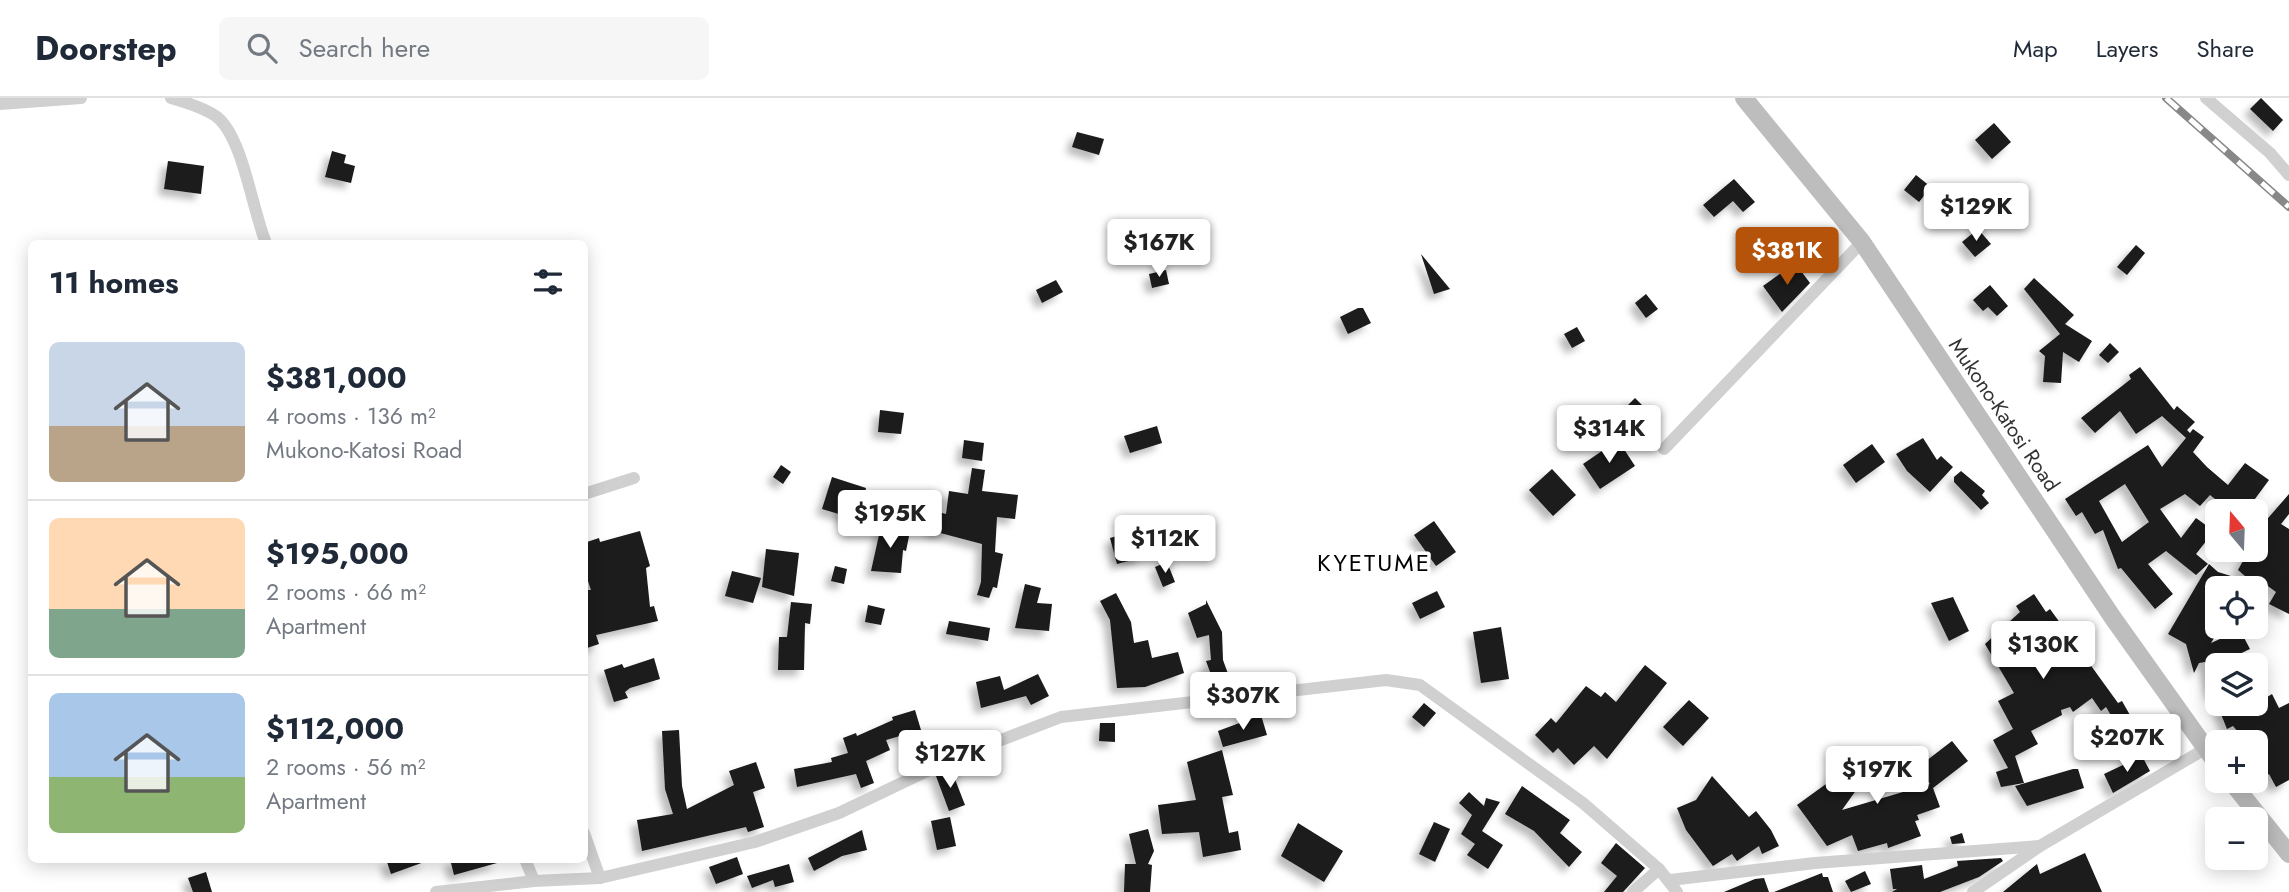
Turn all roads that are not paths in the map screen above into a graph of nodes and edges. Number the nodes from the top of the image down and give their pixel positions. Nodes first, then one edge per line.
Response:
1 (81, 98) edge
2 (171, 98) edge
3 (1744, 98) edge
4 (2206, 98) edge
5 (0, 104) edge
6 (2289, 175) edge
7 (266, 240) edge
8 (1862, 242) junction
9 (1664, 449) dead end
10 (635, 478) dead end
11 (588, 493) edge
12 (2205, 749) joint
13 (2240, 793) edge
14 (588, 845) edge
15 (2040, 845) junction
16 (2289, 854) edge
17 (527, 863) edge
18 (1659, 869) junction
19 (600, 878) junction
20 (534, 880) junction
21 (1670, 880) junction
22 (436, 892) edge
23 (1633, 892) edge
24 (1677, 892) edge
25 (1973, 892) edge

1 - 5 street
2 - 7 street
3 - 8 main road, Mukono-Katosi Road
4 - 6 street
8 - 9 street
8 - 12 main road, Mukono-Katosi Road
10 - 11 street
12 - 15 street
13 - 16 main road
14 - 19 street
15 - 21 street
15 - 25 street
17 - 20 street
18 - 19 street
18 - 21 street
18 - 23 street
19 - 20 street
20 - 22 street
21 - 24 street

